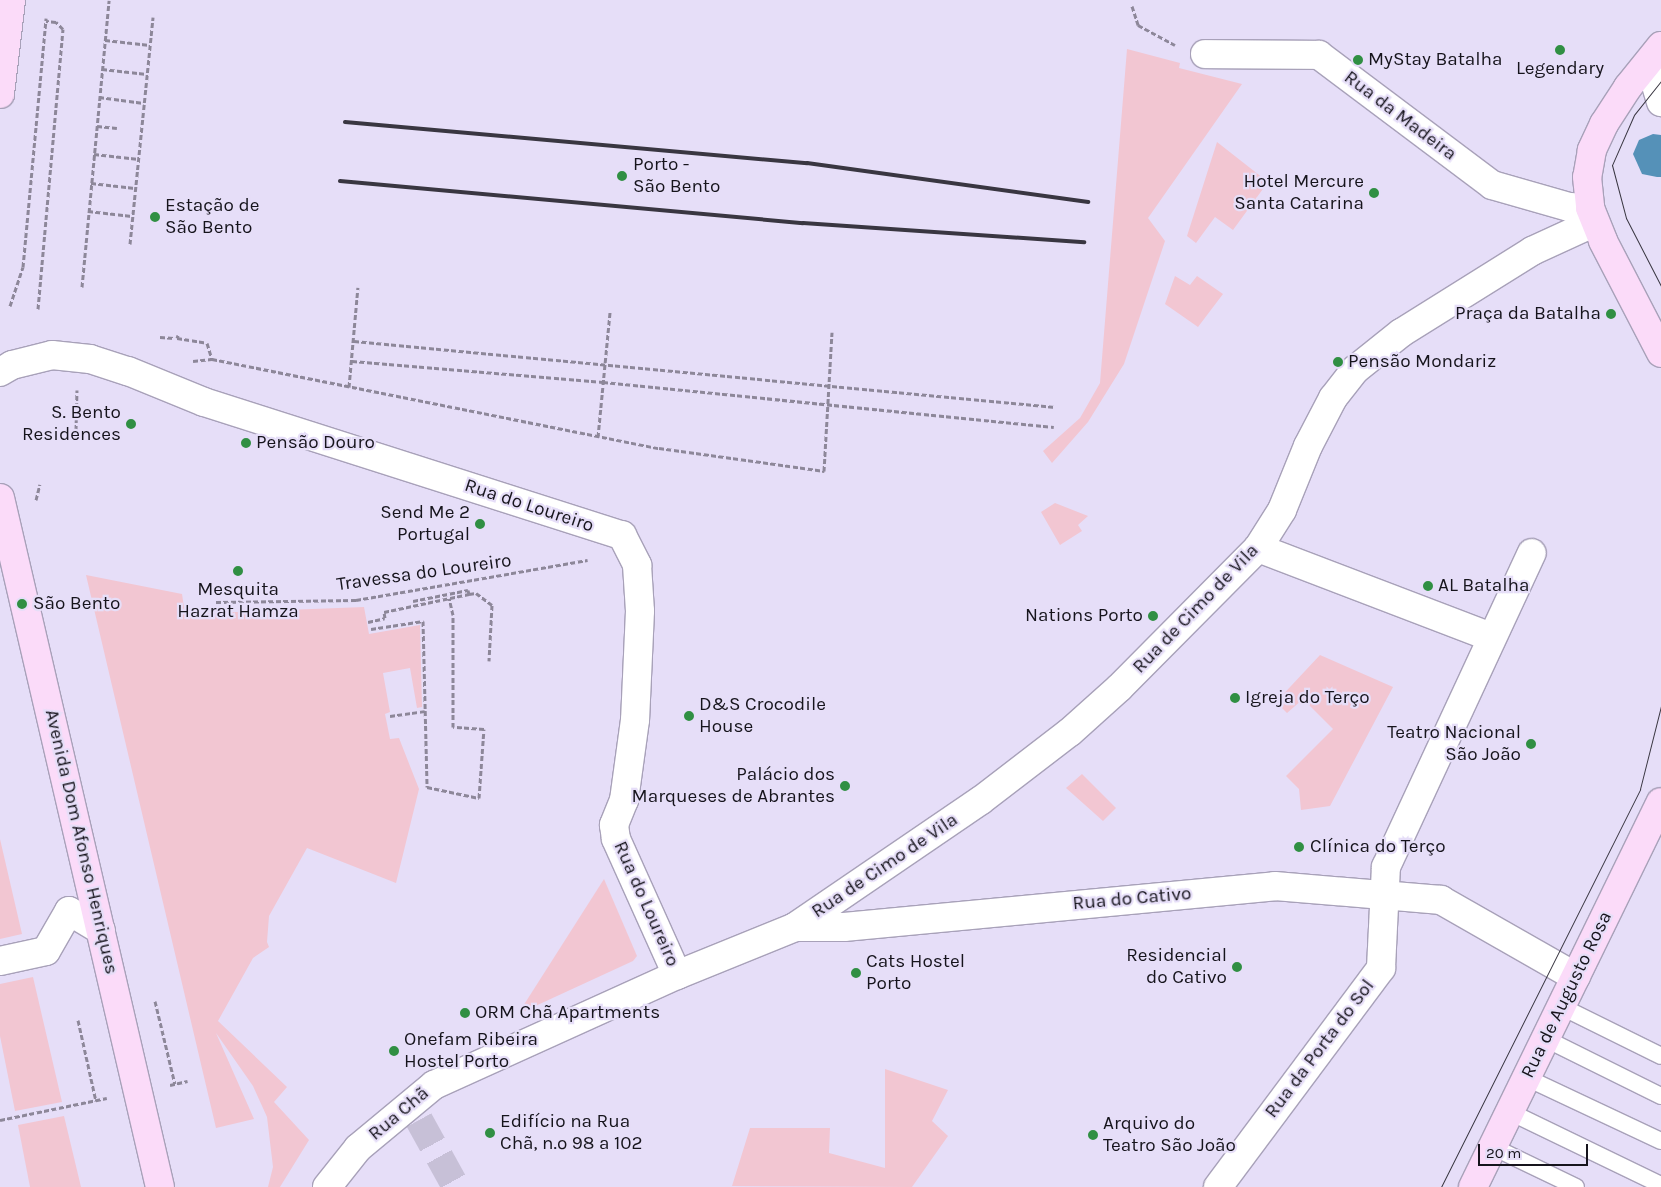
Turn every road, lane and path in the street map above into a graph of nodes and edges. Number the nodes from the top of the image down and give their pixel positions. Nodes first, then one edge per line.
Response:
1 (10, 0) edge
2 (109, 0) edge
3 (1132, 6) dead end
4 (153, 17) dead end
5 (105, 40) junction
6 (150, 45) junction
7 (1179, 46) dead end
8 (1205, 54) dead end
9 (1655, 54) edge
10 (102, 69) junction
11 (147, 74) junction
12 (0, 94) edge
13 (99, 97) junction
14 (144, 102) junction
15 (1661, 102) edge
16 (97, 126) junction
17 (117, 128) dead end
18 (94, 154) junction
19 (138, 159) junction
20 (91, 183) junction
21 (135, 188) junction
22 (88, 211) junction
23 (1592, 215) junction
24 (132, 216) junction
25 (130, 244) dead end
26 (82, 287) dead end
27 (358, 287) dead end
28 (10, 306) dead end
29 (38, 308) dead end
30 (610, 312) dead end
31 (832, 332) dead end
32 (178, 335) dead end
33 (160, 337) dead end
34 (174, 338) dead end
35 (354, 341) junction
36 (1661, 353) edge
37 (212, 358) junction
38 (352, 361) junction
39 (184, 363) dead end
40 (605, 365) junction
41 (0, 372) edge
42 (603, 382) junction
43 (829, 385) junction
44 (349, 386) junction
45 (77, 396) dead end
46 (828, 404) junction
47 (1055, 407) dead end
48 (1054, 427) dead end
49 (76, 430) dead end
50 (598, 436) junction
51 (0, 498) edge
52 (622, 535) junction
53 (1258, 548) junction
54 (1532, 553) dead end
55 (469, 594) junction
56 (450, 598) junction
57 (413, 601) dead end
58 (216, 602) dead end
59 (368, 622) dead end
60 (371, 629) dead end
61 (1491, 637) junction
62 (489, 661) dead end
63 (425, 711) junction
64 (390, 716) dead end
65 (1661, 802) edge
66 (1383, 897) junction
67 (795, 927) junction
68 (101, 930) junction
69 (0, 961) edge
70 (677, 975) junction
71 (1576, 977) junction
72 (155, 1002) dead end
73 (1562, 1007) junction
74 (78, 1020) dead end
75 (1546, 1039) junction
76 (1661, 1056) edge
77 (1527, 1078) junction
78 (188, 1081) dead end
79 (175, 1084) junction
80 (137, 1092) junction
81 (1661, 1096) edge
82 (96, 1101) junction
83 (1510, 1112) junction
84 (0, 1120) edge
85 (1661, 1141) edge
86 (1492, 1146) junction
87 (1478, 1185) edge
88 (1661, 1185) edge
89 (160, 1187) edge
90 (327, 1187) edge
91 (1218, 1187) edge
92 (1576, 1187) edge

1 - 12 main road
2 - 5 path
3 - 7 path
4 - 6 path
5 - 6 path
5 - 10 path
6 - 11 path
8 - 23 street, Rua da Madeira
9 - 15 street
9 - 23 main road
10 - 11 path
10 - 13 path
11 - 14 path
13 - 14 path
13 - 16 path
14 - 19 path
16 - 17 path
16 - 18 path
18 - 19 path
18 - 20 path
19 - 21 path
20 - 21 path
20 - 22 path
21 - 24 path
22 - 24 path
22 - 26 path
23 - 36 main road
23 - 53 street, Rua de Cimo de Vila
24 - 25 path
27 - 35 path
28 - 29 path
30 - 40 path
31 - 43 path
32 - 37 path
33 - 34 path
35 - 38 path
35 - 40 path
37 - 39 path
37 - 44 path
38 - 42 path
38 - 44 path
40 - 42 path
40 - 43 path
41 - 52 street, Rua do Loureiro
42 - 46 path
42 - 50 path
43 - 46 path
43 - 47 path
44 - 50 path
45 - 49 path
46 - 48 path
46 - 50 path
51 - 68 main road, Avenida Dom Afonso Henriques
52 - 58 path, Travessa do Loureiro
52 - 70 street, Rua do Loureiro
53 - 61 street
53 - 67 street, Rua de Cimo de Vila
54 - 61 street, Rua da Porta do Sol
55 - 56 path
55 - 57 path
55 - 62 path
56 - 59 path
56 - 63 path
60 - 63 path
61 - 66 street, Rua da Porta do Sol
63 - 64 path
65 - 71 main road, Rua de Augusto Rosa
66 - 67 street, Rua do Cativo
66 - 71 street, Rua do Cativo
66 - 91 street, Rua da Porta do Sol
67 - 70 street, Rua do Cativo
68 - 69 street
68 - 80 main road, Avenida Dom Afonso Henriques
70 - 90 street, Rua Chã
71 - 73 main road, Rua de Augusto Rosa
72 - 79 path
73 - 75 main road, Rua de Augusto Rosa
73 - 76 lane
74 - 82 path
75 - 77 main road, Rua de Augusto Rosa
75 - 81 lane
77 - 83 main road, Rua de Augusto Rosa
77 - 85 lane
78 - 79 path
79 - 80 path
80 - 82 path
80 - 89 main road, Avenida Dom Afonso Henriques
82 - 84 path
83 - 86 main road, Rua de Augusto Rosa
83 - 88 lane
86 - 87 main road, Rua de Augusto Rosa
86 - 92 lane

